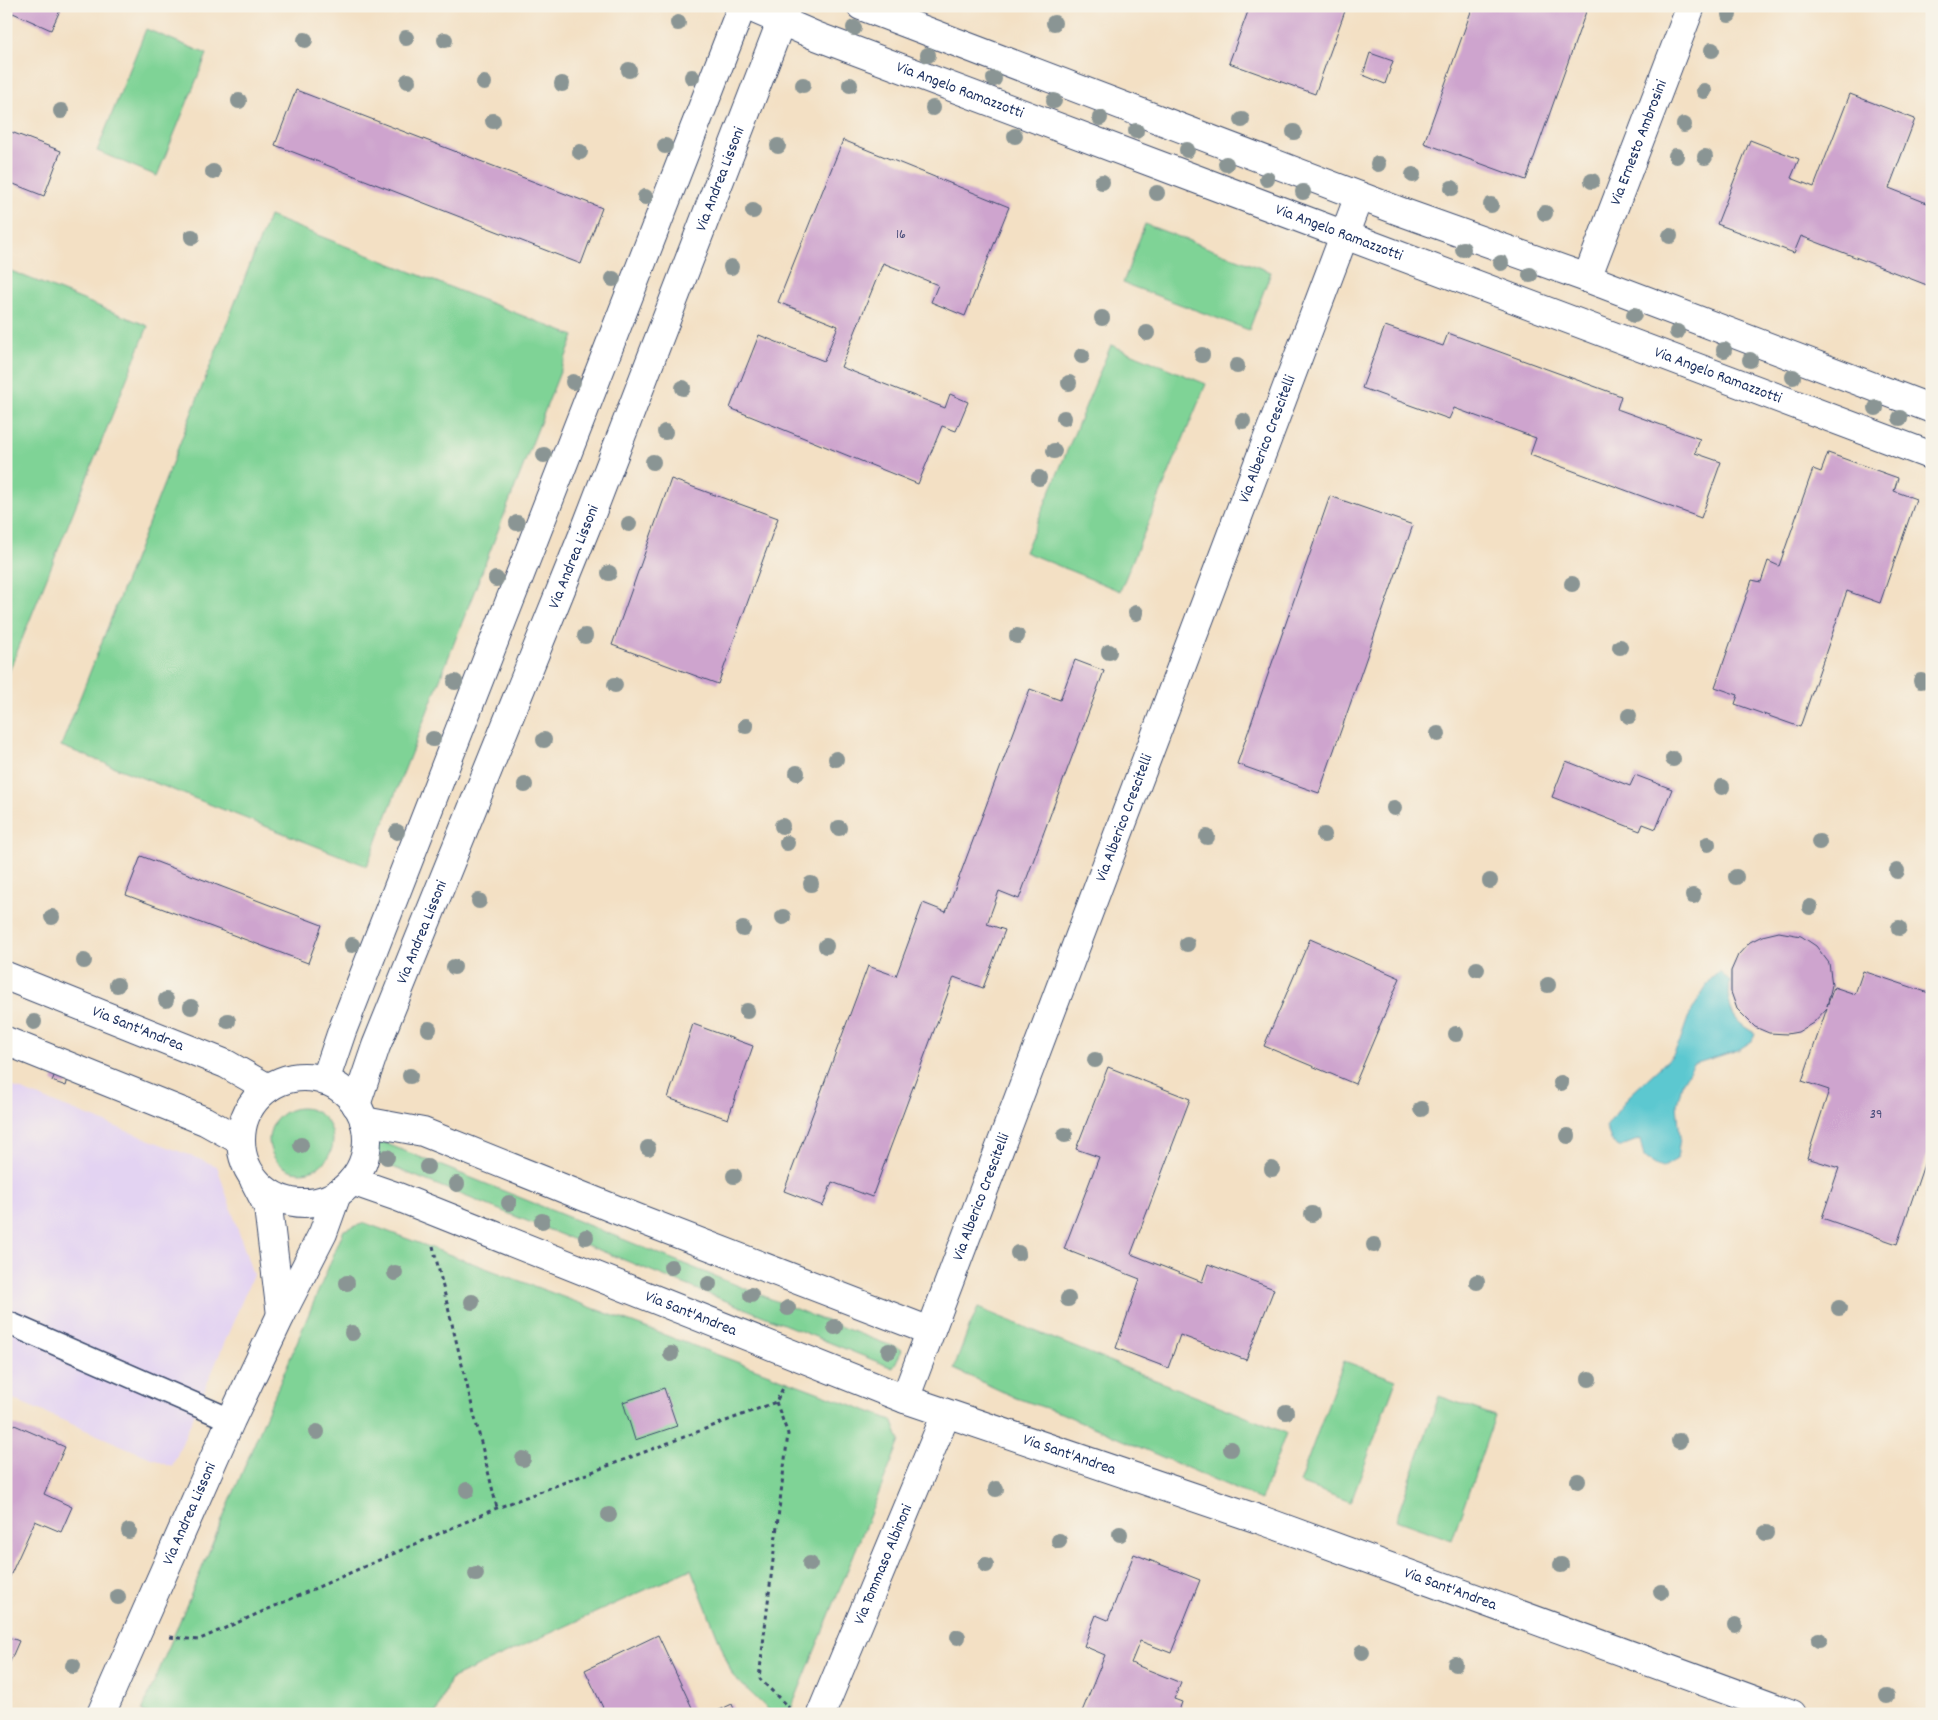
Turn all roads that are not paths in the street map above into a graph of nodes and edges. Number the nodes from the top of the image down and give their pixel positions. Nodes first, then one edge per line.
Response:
1 (742, 6) edge
2 (747, 6) edge
3 (861, 6) edge
4 (1690, 6) edge
5 (784, 14) edge
6 (1360, 196) junction
7 (1345, 236) junction
8 (1587, 278) junction
9 (1932, 409) edge
10 (1932, 456) edge
11 (6, 976) edge
12 (6, 1041) edge
13 (325, 1081) junction
14 (268, 1088) junction
15 (360, 1113) junction
16 (241, 1141) junction
17 (250, 1172) junction
18 (344, 1188) junction
19 (281, 1315) junction
20 (6, 1322) edge
21 (930, 1331) junction
22 (905, 1399) junction
23 (946, 1414) junction
24 (232, 1420) junction
25 (101, 1714) edge
26 (821, 1714) edge
27 (1792, 1714) edge

1 - 13 street
2 - 5 street, Via Angelo Ramazzotti
3 - 6 street
4 - 8 street, Via Ernesto Ambrosini
5 - 7 street, Via Angelo Ramazzotti
5 - 15 street, Via Andrea Lissoni
6 - 7 street, Via Alberico Crescitelli
6 - 8 street
7 - 10 street, Via Angelo Ramazzotti
7 - 21 street, Via Alberico Crescitelli
8 - 9 street
11 - 14 street, Via Sant'Andrea
12 - 16 street
13 - 14 street
13 - 15 street
14 - 16 street
15 - 18 street
15 - 21 street
16 - 17 street
17 - 18 street
17 - 19 street
18 - 19 street, Via Andrea Lissoni
18 - 22 street, Via Sant'Andrea
19 - 24 street, Via Andrea Lissoni
20 - 24 lane
21 - 22 street, Via Alberico Crescitelli
22 - 23 street, Via Sant'Andrea
23 - 26 street, Via Tommaso Albinoni
23 - 27 street, Via Sant'Andrea
24 - 25 street, Via Andrea Lissoni

